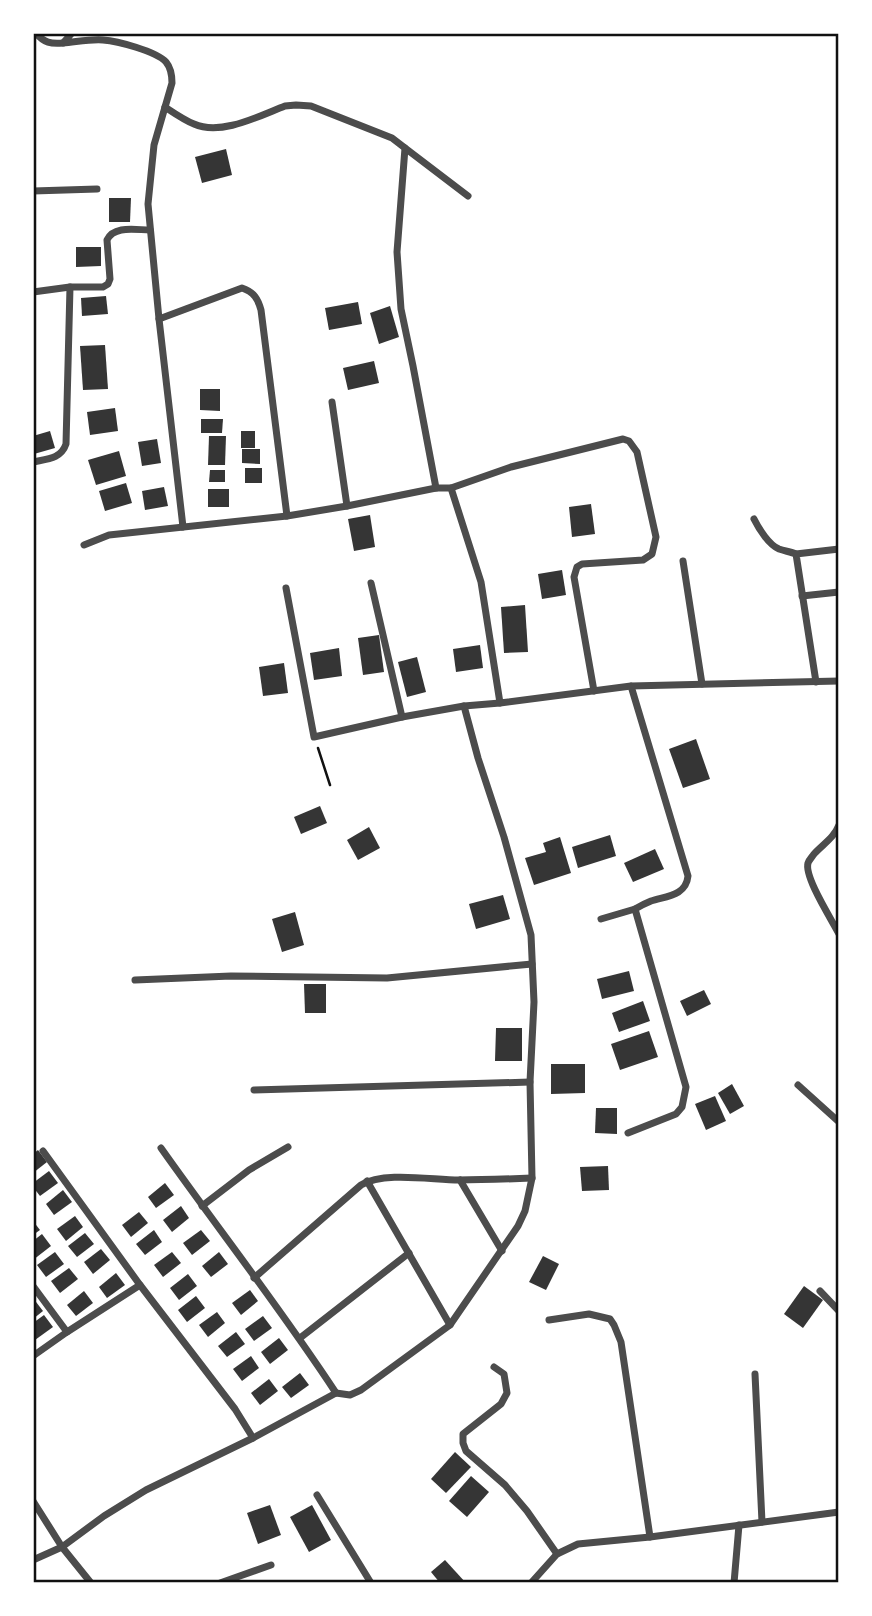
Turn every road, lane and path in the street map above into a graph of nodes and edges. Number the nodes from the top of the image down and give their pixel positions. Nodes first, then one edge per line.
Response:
1 (36, 33) edge
2 (72, 33) edge
3 (63, 43) junction
4 (165, 107) junction
5 (405, 148) junction
6 (97, 189) dead end
7 (33, 191) edge
8 (468, 196) dead end
9 (150, 230) junction
10 (70, 287) junction
11 (33, 292) edge
12 (159, 319) junction
13 (332, 402) dead end
14 (33, 462) edge
15 (436, 488) junction
16 (451, 488) junction
17 (347, 506) junction
18 (287, 516) junction
19 (754, 519) dead end
20 (183, 527) junction
21 (84, 545) dead end
22 (839, 549) edge
23 (796, 554) junction
24 (683, 561) dead end
25 (371, 583) dead end
26 (286, 588) dead end
27 (839, 592) edge
28 (802, 596) junction
29 (816, 681) junction
30 (839, 681) edge
31 (702, 684) junction
32 (631, 686) junction
33 (594, 691) junction
34 (500, 703) junction
35 (464, 706) junction
36 (402, 717) junction
37 (314, 737) junction
38 (330, 785) dead end
39 (839, 825) edge
40 (635, 909) junction
41 (601, 919) dead end
42 (839, 934) edge
43 (532, 964) junction
44 (135, 980) dead end
45 (530, 1082) junction
46 (798, 1086) dead end
47 (254, 1090) dead end
48 (839, 1122) edge
49 (628, 1133) dead end
50 (288, 1147) dead end
51 (161, 1148) dead end
52 (43, 1151) dead end
53 (531, 1178) junction
54 (460, 1180) junction
55 (367, 1181) junction
56 (202, 1206) junction
57 (502, 1251) junction
58 (409, 1253) junction
59 (254, 1278) junction
60 (140, 1285) junction
61 (33, 1286) edge
62 (820, 1291) dead end
63 (839, 1311) edge
64 (549, 1320) dead end
65 (450, 1325) junction
66 (67, 1332) junction
67 (300, 1338) junction
68 (33, 1356) edge
69 (494, 1367) dead end
70 (755, 1374) dead end
71 (336, 1393) junction
72 (253, 1438) junction
73 (317, 1495) dead end
74 (33, 1501) edge
75 (839, 1512) edge
76 (762, 1522) junction
77 (739, 1525) junction
78 (650, 1537) junction
79 (62, 1547) junction
80 (557, 1554) junction
81 (33, 1560) edge
82 (271, 1565) dead end
83 (91, 1583) edge
84 (220, 1583) edge
85 (371, 1583) edge
86 (531, 1583) edge
87 (734, 1583) edge

1 - 3 street
2 - 3 street
3 - 4 street
4 - 5 street
4 - 9 street
5 - 8 street
5 - 15 street
6 - 7 street
9 - 10 street
9 - 12 street
10 - 11 street
10 - 14 street
12 - 18 street
12 - 20 street
13 - 17 street
15 - 16 street
15 - 17 street
16 - 33 street
16 - 34 street
17 - 18 street
18 - 20 street
19 - 23 street
20 - 21 street
22 - 23 street
23 - 28 street
24 - 31 street
25 - 36 street
26 - 37 street
27 - 28 street
28 - 29 street
29 - 30 street
29 - 31 street
31 - 32 street
32 - 33 street
32 - 40 street
33 - 34 street
34 - 35 street
35 - 36 street
35 - 43 street
36 - 37 street
37 - 38 path
39 - 42 street
40 - 41 street
40 - 49 street
43 - 44 street
43 - 45 street
45 - 47 street
45 - 53 street
46 - 48 street
50 - 56 street
51 - 56 street
52 - 60 street
53 - 54 street
53 - 57 street
54 - 55 street
54 - 57 street
55 - 58 street
55 - 59 street
56 - 59 street
57 - 65 street
58 - 65 street
58 - 67 street
59 - 67 street
60 - 66 street
60 - 72 street
61 - 66 street
62 - 63 street
64 - 78 street
65 - 71 street
66 - 68 street
67 - 71 street
69 - 80 street
70 - 76 street
71 - 72 street
72 - 79 street
73 - 85 street
74 - 79 street
75 - 76 street
76 - 77 street
77 - 78 street
77 - 87 street
78 - 80 street
79 - 81 street
79 - 83 street
80 - 86 street
82 - 84 street

